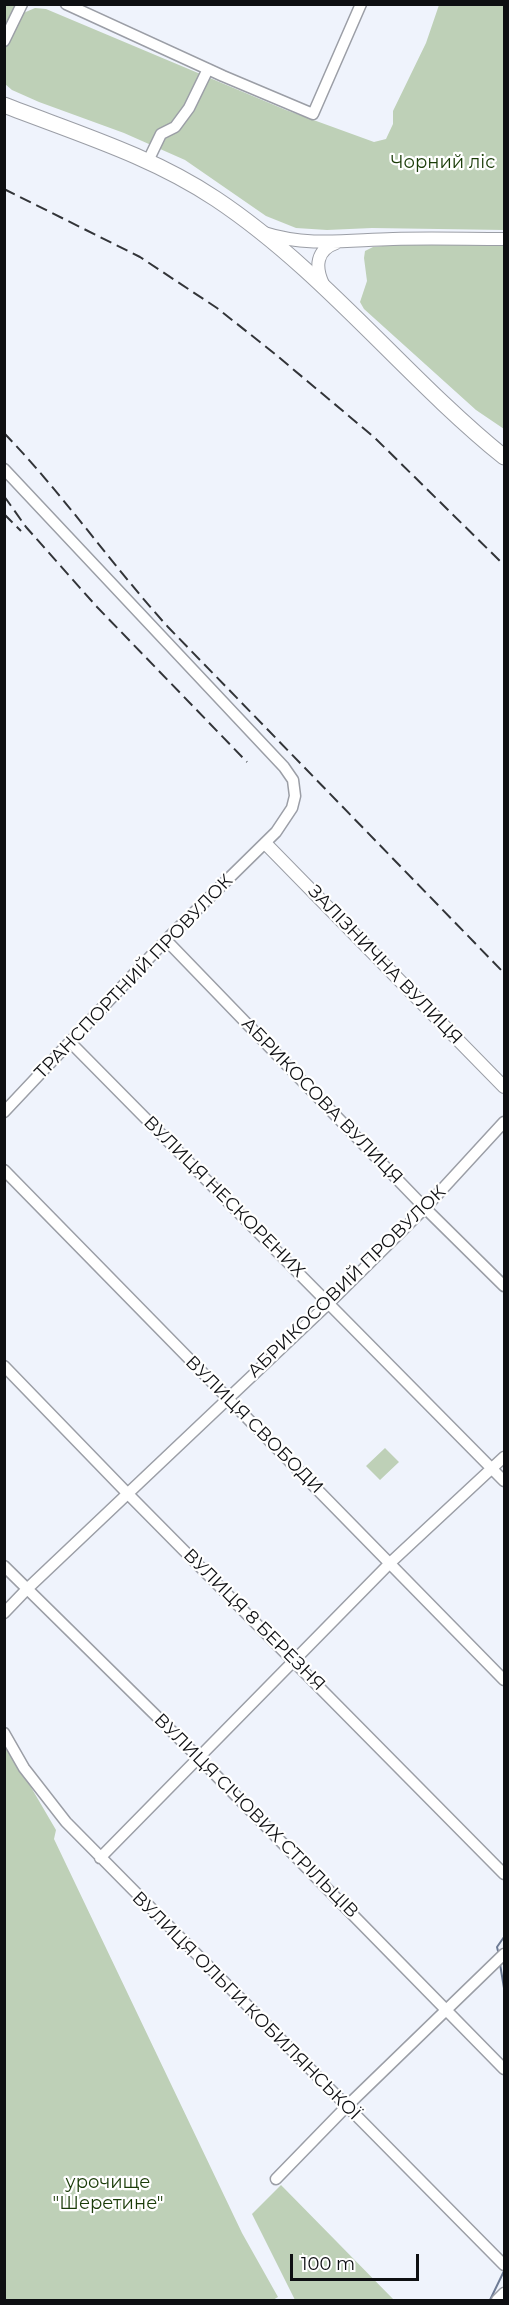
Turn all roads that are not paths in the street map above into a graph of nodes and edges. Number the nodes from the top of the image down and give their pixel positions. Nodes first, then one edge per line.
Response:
1 (22, 4) edge
2 (66, 4) edge
3 (361, 4) edge
4 (4, 41) edge
5 (208, 69) junction
6 (4, 105) edge
7 (148, 161) junction
8 (262, 232) junction
9 (504, 239) edge
10 (341, 242) junction
11 (326, 291) junction
12 (504, 457) edge
13 (4, 469) edge
14 (266, 844) junction
15 (166, 940) junction
16 (70, 1042) junction
17 (504, 1087) edge
18 (4, 1112) edge
19 (504, 1122) edge
20 (4, 1170) edge
21 (425, 1208) junction
22 (504, 1286) edge
23 (329, 1303) junction
24 (4, 1366) edge
25 (227, 1398) junction
26 (504, 1457) edge
27 (493, 1469) junction
28 (504, 1481) edge
29 (128, 1494) junction
30 (390, 1563) junction
31 (4, 1566) edge
32 (27, 1589) junction
33 (4, 1613) edge
34 (294, 1660) junction
35 (504, 1680) edge
36 (4, 1733) edge
37 (198, 1757) junction
38 (100, 1858) junction
39 (504, 1874) edge
40 (504, 1954) edge
41 (447, 2010) junction
42 (504, 2069) edge
43 (346, 2107) junction
44 (276, 2179) dead end
45 (504, 2265) edge
46 (504, 2293) edge
47 (497, 2301) edge

1 - 4 street
2 - 5 street
3 - 5 street
5 - 7 street
6 - 7 main road
7 - 8 main road
8 - 10 street
8 - 11 main road
9 - 10 street
10 - 11 street
11 - 12 main road
13 - 14 street, ТРАНСПОРТНИЙ ПРОВУЛОК
14 - 15 street, ТРАНСПОРТНИЙ ПРОВУЛОК
14 - 17 street, ЗАЛІЗНИЧНА ВУЛИЦЯ
15 - 16 street, ТРАНСПОРТНИЙ ПРОВУЛОК
15 - 21 street, АБРИКОСОВА ВУЛИЦЯ
16 - 18 street, ТРАНСПОРТНИЙ ПРОВУЛОК
16 - 23 street, ВУЛИЦЯ НЕСКОРЕНИХ
19 - 21 street, АБРИКОСОВИЙ ПРОВУЛОК
20 - 25 street, ВУЛИЦЯ СВОБОДИ
21 - 22 street, АБРИКОСОВА ВУЛИЦЯ
21 - 23 street, АБРИКОСОВИЙ ПРОВУЛОК
23 - 25 street, АБРИКОСОВИЙ ПРОВУЛОК
23 - 27 street, ВУЛИЦЯ НЕСКОРЕНИХ
24 - 29 street, ВУЛИЦЯ 8 БЕРЕЗНЯ
25 - 29 street, АБРИКОСОВИЙ ПРОВУЛОК
25 - 30 street, ВУЛИЦЯ СВОБОДИ
26 - 27 street
27 - 28 street, ВУЛИЦЯ НЕСКОРЕНИХ
27 - 30 street
29 - 32 street, АБРИКОСОВИЙ ПРОВУЛОК
29 - 34 street, ВУЛИЦЯ 8 БЕРЕЗНЯ
30 - 34 street
30 - 35 street, ВУЛИЦЯ СВОБОДИ
31 - 32 street, ВУЛИЦЯ СІЧОВИХ СТРІЛЬЦІВ
32 - 33 street, АБРИКОСОВИЙ ПРОВУЛОК
32 - 37 street, ВУЛИЦЯ СІЧОВИХ СТРІЛЬЦІВ
34 - 37 street
34 - 39 street, ВУЛИЦЯ 8 БЕРЕЗНЯ
36 - 38 street, ВУЛИЦЯ ОЛЬГИ КОБИЛЯНСЬКОЇ
37 - 38 street
37 - 41 street, ВУЛИЦЯ СІЧОВИХ СТРІЛЬЦІВ
38 - 43 street, ВУЛИЦЯ ОЛЬГИ КОБИЛЯНСЬКОЇ
40 - 41 street
41 - 42 street, ВУЛИЦЯ СІЧОВИХ СТРІЛЬЦІВ
41 - 43 street
43 - 44 street
43 - 45 street, ВУЛИЦЯ ОЛЬГИ КОБИЛЯНСЬКОЇ
46 - 47 street

